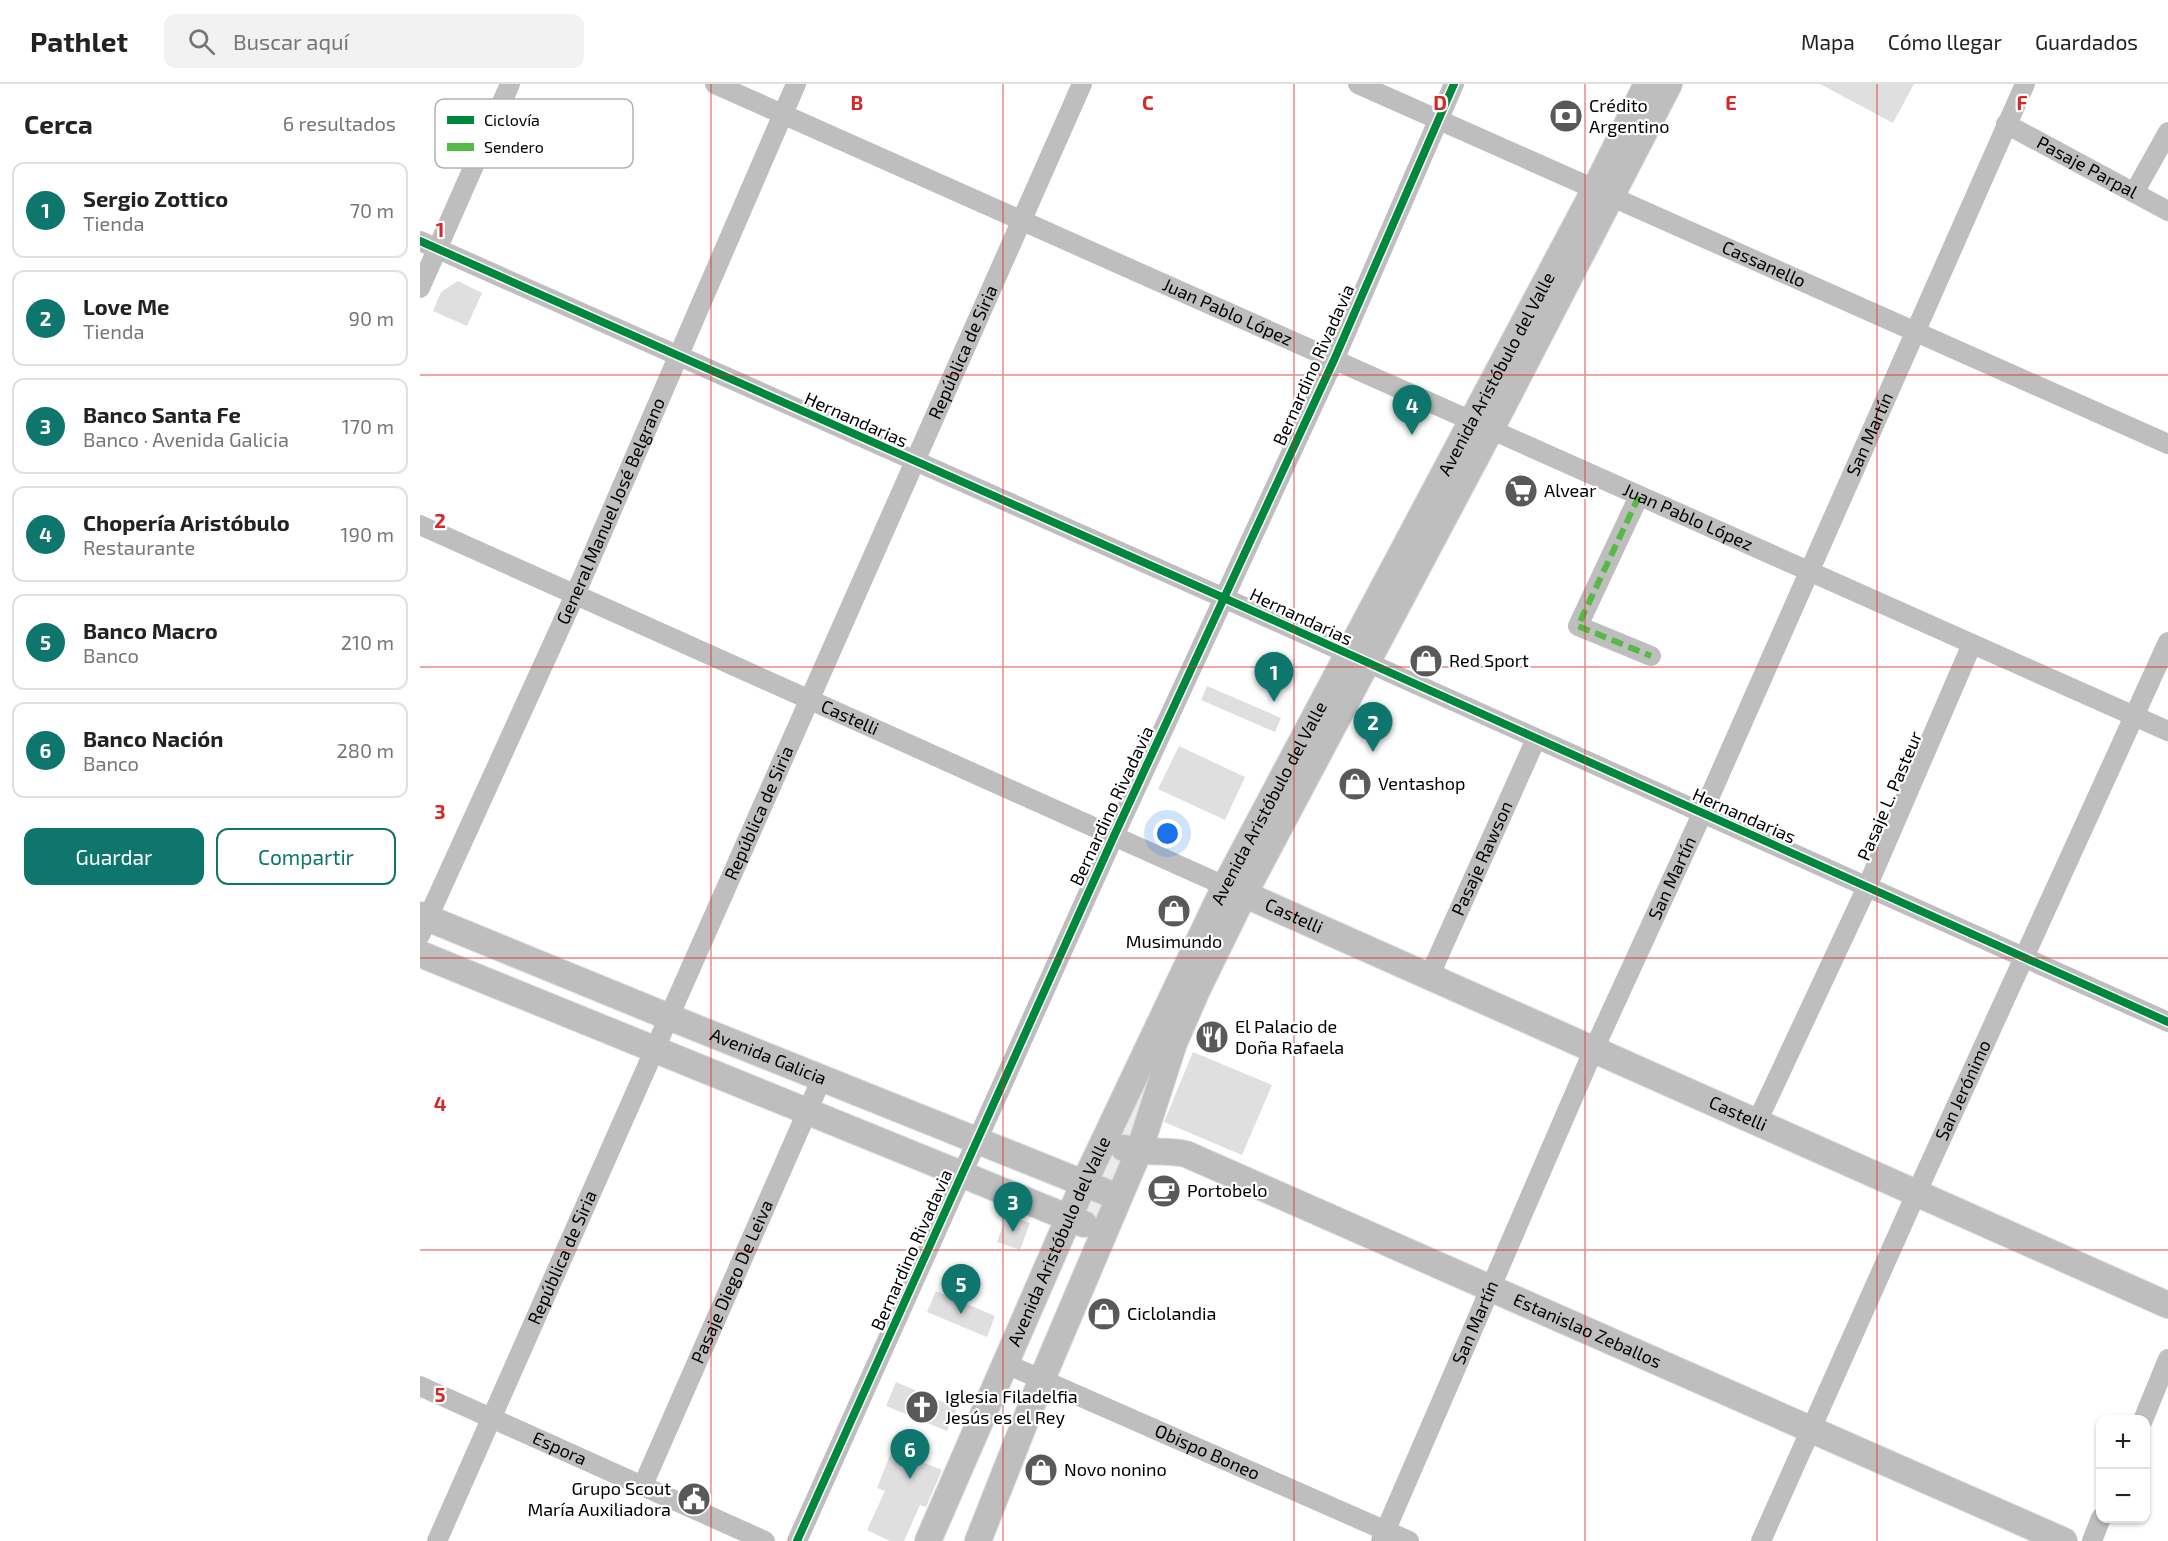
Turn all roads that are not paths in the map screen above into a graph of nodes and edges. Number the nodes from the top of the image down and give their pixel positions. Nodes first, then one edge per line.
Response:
1 (510, 84) edge
2 (715, 84) edge
3 (796, 84) edge
4 (1082, 84) edge
5 (1358, 84) edge
6 (1454, 84) edge
7 (1647, 84) edge
8 (1669, 84) edge
9 (2025, 84) edge
10 (502, 99) edge
11 (783, 114) junction
12 (1438, 120) junction
13 (2006, 124) junction
14 (2168, 132) edge
15 (468, 168) edge
16 (1603, 193) junction
17 (2134, 193) junction
18 (2168, 211) edge
19 (1021, 220) junction
20 (429, 245) edge
21 (420, 288) edge
22 (1916, 332) junction
23 (680, 356) junction
24 (1334, 360) junction
25 (1481, 425) junction
26 (2168, 444) edge
27 (914, 462) junction
28 (1639, 496) junction
29 (420, 525) edge
30 (1810, 573) junction
31 (574, 595) junction
32 (1224, 598) junction
33 (2168, 642) edge
34 (1972, 644) junction
35 (1651, 656) dead end
36 (1357, 659) junction
37 (808, 699) junction
38 (2135, 716) junction
39 (2168, 731) edge
40 (1536, 739) junction
41 (1702, 814) junction
42 (1114, 836) junction
43 (1867, 887) junction
44 (1234, 890) junction
45 (422, 922) edge
46 (420, 954) edge
47 (2024, 957) junction
48 (1430, 977) junction
49 (669, 1017) junction
50 (2167, 1019) edge
51 (1594, 1049) junction
52 (654, 1051) junction
53 (822, 1078) junction
54 (807, 1112) junction
55 (1757, 1122) junction
56 (1107, 1135) junction
57 (978, 1140) junction
58 (1139, 1151) junction
59 (962, 1175) junction
60 (1084, 1183) junction
61 (1916, 1194) junction
62 (1118, 1197) junction
63 (1069, 1219) junction
64 (1103, 1232) junction
65 (1491, 1288) junction
66 (2168, 1305) edge
67 (2168, 1359) edge
68 (1004, 1363) junction
69 (1042, 1379) junction
70 (420, 1386) edge
71 (2145, 1415) edge
72 (492, 1418) junction
73 (1811, 1429) junction
74 (644, 1485) junction
75 (2099, 1523) edge
76 (1383, 1536) edge
77 (437, 1541) edge
78 (765, 1541) edge
79 (797, 1541) edge
80 (928, 1541) edge
81 (978, 1541) edge
82 (1409, 1541) edge
83 (1761, 1541) edge
84 (2064, 1541) edge
85 (2092, 1541) edge

1 - 10 street
2 - 11 street, Juan Pablo López
3 - 11 street, General Manuel José Belgrano
4 - 19 street, República de Siria
5 - 12 street, Cassanello
6 - 12 street, Bernardino Rivadavia
7 - 16 main road, Avenida Aristóbulo del Valle
8 - 16 main road, Avenida Aristóbulo del Valle
9 - 13 street, San Martín
11 - 19 street, Juan Pablo López
11 - 23 street, General Manuel José Belgrano
12 - 16 street, Cassanello
12 - 24 street, Bernardino Rivadavia
13 - 17 street, Pasaje Parpal
13 - 22 street, San Martín
14 - 17 street
15 - 20 street
16 - 22 street, Cassanello
16 - 25 main road, Avenida Aristóbulo del Valle
17 - 18 street, Pasaje Parpal
19 - 24 street, Juan Pablo López
19 - 27 street, República de Siria
20 - 21 street
20 - 23 street, Hernandarias
22 - 26 street, Cassanello
22 - 30 street, San Martín
23 - 27 street, Hernandarias
23 - 31 street, General Manuel José Belgrano
24 - 25 street, Juan Pablo López
24 - 32 street, Bernardino Rivadavia
25 - 28 street, Juan Pablo López
25 - 36 main road, Avenida Aristóbulo del Valle
27 - 32 street, Hernandarias
27 - 37 street, República de Siria
28 - 30 street, Juan Pablo López
28 - 35 street
29 - 31 street, Castelli
30 - 34 street, Juan Pablo López
30 - 41 street, San Martín
31 - 37 street, Castelli
31 - 45 street, General Manuel José Belgrano
32 - 36 street, Hernandarias
32 - 42 street, Bernardino Rivadavia
33 - 38 street, San Jerónimo
34 - 38 street, Juan Pablo López
34 - 43 street, Pasaje L. Pasteur
36 - 40 street, Hernandarias
36 - 44 main road, Avenida Aristóbulo del Valle
37 - 42 street, Castelli
37 - 49 street, República de Siria
38 - 39 street, Juan Pablo López
38 - 47 street, San Jerónimo
40 - 41 street, Hernandarias
40 - 48 street, Pasaje Rawson
41 - 43 street, Hernandarias
41 - 51 street, San Martín
42 - 44 street, Castelli
42 - 57 street, Bernardino Rivadavia
43 - 47 street, Hernandarias
43 - 55 street, Pasaje L. Pasteur
44 - 48 main road, Castelli
44 - 56 main road, Avenida Aristóbulo del Valle
44 - 58 main road, Avenida Aristóbulo del Valle
45 - 49 main road, Avenida Galicia
46 - 52 main road, Avenida Galicia
47 - 50 street, Hernandarias
47 - 61 street, San Jerónimo
48 - 51 main road, Castelli
49 - 52 street, República de Siria
49 - 53 main road, Avenida Galicia
51 - 55 main road, Castelli
51 - 65 street, San Martín
52 - 54 main road, Avenida Galicia
52 - 72 street, República de Siria
53 - 54 street, Pasaje Diego De Leiva
53 - 57 main road, Avenida Galicia
54 - 59 main road, Avenida Galicia
54 - 74 street, Pasaje Diego De Leiva
55 - 61 main road, Castelli
56 - 58 main road, Estanislao Zeballos
56 - 60 main road, Avenida Aristóbulo del Valle
57 - 59 street, Bernardino Rivadavia
57 - 60 main road, Avenida Galicia
58 - 62 main road, Avenida Aristóbulo del Valle
58 - 65 main road, Estanislao Zeballos
59 - 63 main road, Avenida Galicia
59 - 79 street, Bernardino Rivadavia
60 - 62 main road, Avenida Galicia
60 - 63 main road, Avenida Aristóbulo del Valle
61 - 66 main road, Castelli
61 - 73 street, San Jerónimo
62 - 64 main road, Avenida Aristóbulo del Valle
63 - 64 main road, Avenida Galicia
63 - 68 main road, Avenida Aristóbulo del Valle
64 - 69 main road, Avenida Aristóbulo del Valle
65 - 73 main road, Estanislao Zeballos
65 - 76 street, San Martín
67 - 71 street
68 - 69 street, Obispo Boneo
68 - 80 main road, Avenida Aristóbulo del Valle
69 - 76 street, Obispo Boneo
69 - 81 main road, Avenida Aristóbulo del Valle
70 - 72 street, Espora
72 - 74 street, Espora
72 - 77 street, República de Siria
73 - 83 street, San Jerónimo
73 - 84 main road, Estanislao Zeballos
74 - 78 street, Espora
75 - 85 street
76 - 82 street, Obispo Boneo

